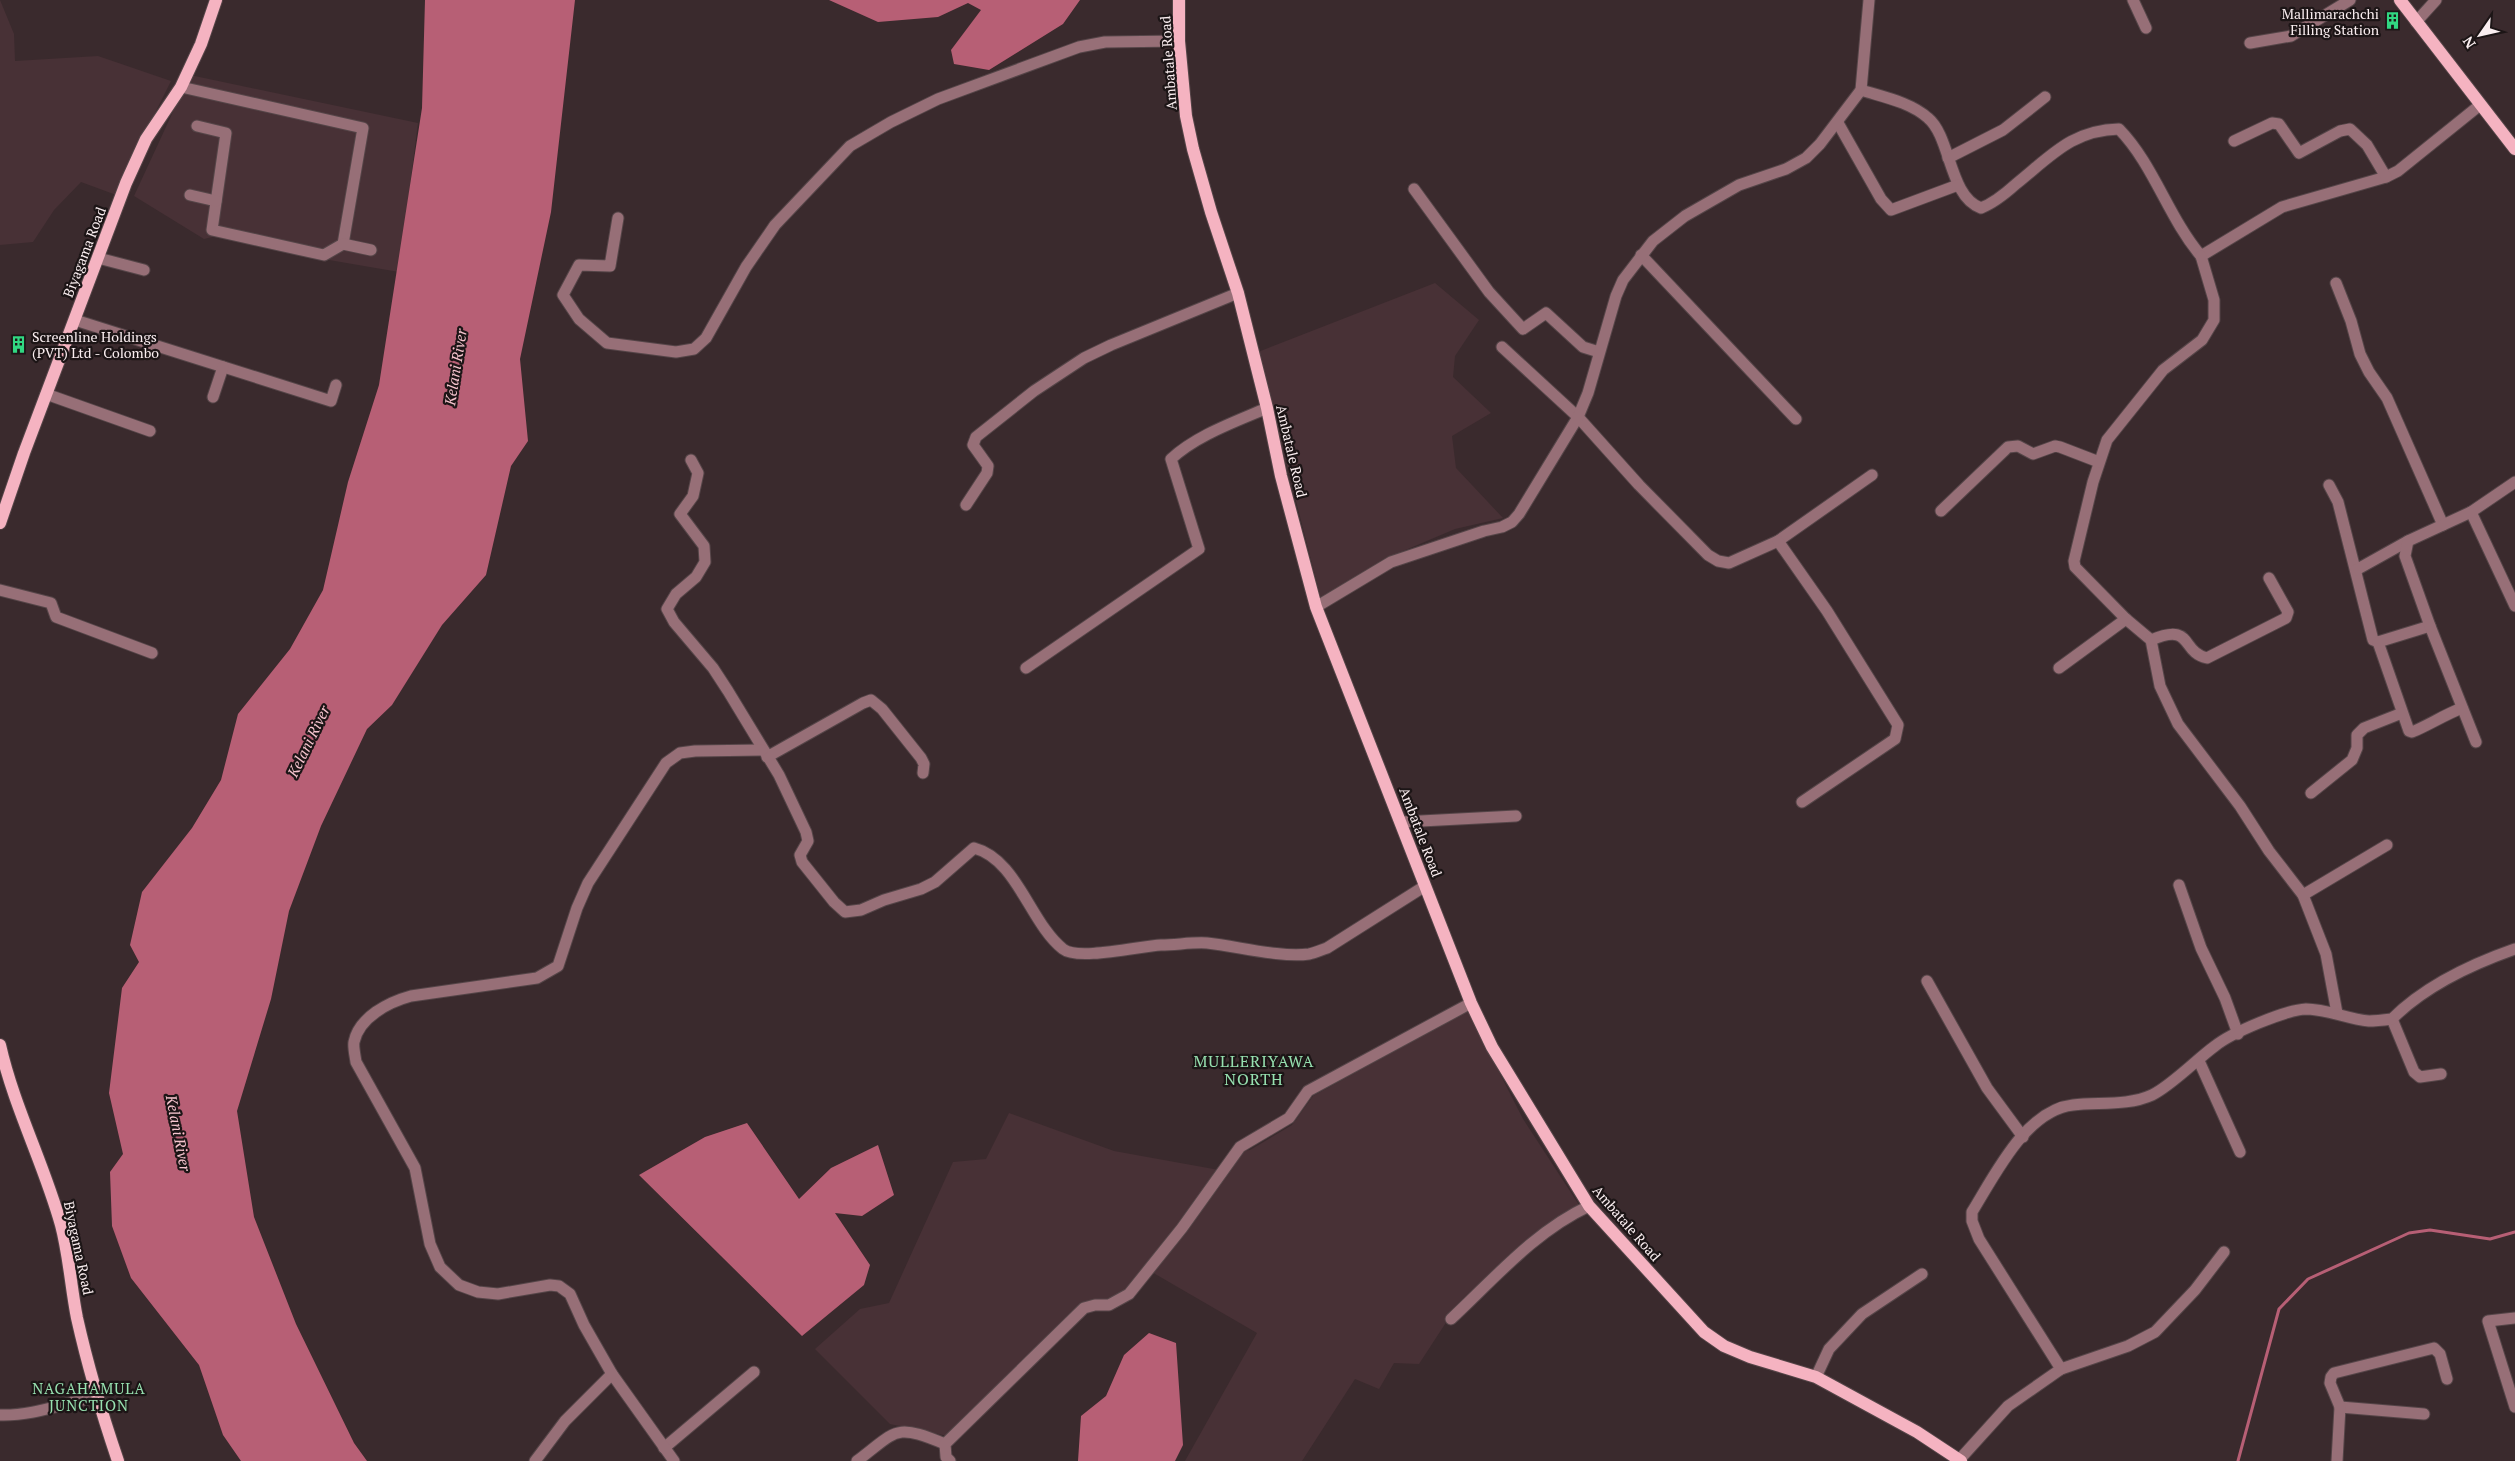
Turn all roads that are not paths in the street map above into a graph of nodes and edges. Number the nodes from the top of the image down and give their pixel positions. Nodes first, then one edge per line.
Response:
1 (216, 0) edge
2 (1179, 0) edge
3 (1869, 0) edge
4 (2133, 0) edge
5 (2350, 0) edge
6 (2400, 0) edge
7 (2436, 0) edge
8 (2416, 22) junction
9 (2146, 28) dead end
10 (1179, 41) junction
11 (2250, 43) dead end
12 (181, 87) junction
13 (1861, 90) junction
14 (2045, 98) dead end
15 (2480, 105) junction
16 (1838, 123) junction
17 (197, 126) dead end
18 (2234, 140) dead end
19 (2515, 149) edge
20 (1948, 158) junction
21 (2386, 177) junction
22 (1958, 185) junction
23 (1414, 189) dead end
24 (190, 195) dead end
25 (216, 201) junction
26 (618, 218) dead end
27 (343, 244) junction
28 (371, 250) dead end
29 (1641, 255) junction
30 (2201, 256) junction
31 (98, 258) junction
32 (144, 270) dead end
33 (2336, 283) dead end
34 (1238, 293) junction
35 (74, 320) junction
36 (1502, 347) dead end
37 (1599, 352) junction
38 (223, 366) junction
39 (336, 385) dead end
40 (46, 394) junction
41 (213, 397) dead end
42 (1267, 408) junction
43 (1578, 417) junction
44 (1796, 419) dead end
45 (150, 431) dead end
46 (691, 460) dead end
47 (2099, 462) junction
48 (1872, 475) dead end
49 (2515, 482) edge
50 (2329, 485) dead end
51 (966, 505) dead end
52 (1941, 512) dead end
53 (2471, 512) junction
54 (0, 523) edge
55 (2443, 525) junction
56 (1778, 541) junction
57 (2408, 541) junction
58 (2356, 570) junction
59 (2270, 578) dead end
60 (0, 590) edge
61 (2515, 606) edge
62 (1316, 607) junction
63 (2126, 619) junction
64 (2430, 626) junction
65 (2151, 640) junction
66 (2378, 642) junction
67 (152, 653) dead end
68 (1026, 668) dead end
69 (2060, 668) dead end
70 (2462, 708) junction
71 (2402, 714) junction
72 (2476, 742) dead end
73 (765, 753) junction
74 (923, 773) dead end
75 (2311, 793) dead end
76 (1802, 802) dead end
77 (1516, 816) dead end
78 (1402, 822) junction
79 (2387, 845) dead end
80 (2179, 885) dead end
81 (1425, 886) junction
82 (2304, 896) junction
83 (2515, 949) edge
84 (1927, 981) dead end
85 (1471, 1003) junction
86 (2337, 1013) junction
87 (2392, 1020) junction
88 (2238, 1034) junction
89 (0, 1045) edge
90 (2199, 1061) junction
91 (2441, 1074) dead end
92 (2023, 1137) junction
93 (2240, 1152) dead end
94 (1589, 1206) junction
95 (2224, 1252) dead end
96 (1922, 1274) dead end
97 (2515, 1318) edge
98 (1451, 1319) dead end
99 (2061, 1369) junction
100 (754, 1372) dead end
101 (612, 1374) junction
102 (1816, 1377) junction
103 (2446, 1379) dead end
104 (96, 1397) junction
105 (2340, 1407) junction
106 (2515, 1407) edge
107 (2424, 1414) dead end
108 (0, 1415) edge
109 (945, 1444) junction
110 (664, 1448) junction
111 (946, 1460) edge
112 (1961, 1460) edge
113 (118, 1461) edge
114 (535, 1461) edge
115 (674, 1461) edge
116 (857, 1461) edge
117 (2337, 1461) edge

1 - 12 main road, Biyagama Road
2 - 10 main road, Ambatale Road
3 - 13 street
4 - 9 street
5 - 11 street
6 - 8 main road
7 - 8 street
8 - 15 main road
10 - 26 street
10 - 34 main road, Ambatale Road
12 - 27 street
12 - 31 main road, Biyagama Road
13 - 16 street
13 - 20 street
14 - 20 street
15 - 19 main road
15 - 21 street
16 - 22 street
16 - 29 street
17 - 25 street
18 - 21 street
20 - 22 street
21 - 30 street
22 - 30 street
23 - 37 street
24 - 25 street
25 - 27 street
27 - 28 street
29 - 37 street
29 - 44 street
30 - 47 street
31 - 32 street
31 - 35 main road, Biyagama Road
33 - 55 street
34 - 42 main road, Ambatale Road
34 - 51 street
35 - 38 street
35 - 40 main road, Biyagama Road
36 - 43 street
37 - 43 street
38 - 39 street
38 - 41 street
40 - 45 street
40 - 54 main road, Biyagama Road
42 - 62 main road, Ambatale Road
42 - 68 street
43 - 56 street
43 - 62 street
46 - 73 street
47 - 52 street
47 - 63 street
48 - 56 street
49 - 53 street
50 - 58 street
53 - 55 street
53 - 61 street
55 - 57 street
56 - 76 street
57 - 58 street
57 - 64 street
58 - 66 street
59 - 65 street
60 - 67 street
62 - 78 main road, Ambatale Road
63 - 65 street
63 - 69 street
64 - 66 street
64 - 70 street
65 - 82 street
66 - 71 street
70 - 71 street
70 - 72 street
71 - 75 street
73 - 74 street
73 - 81 street
73 - 101 street
77 - 78 street
78 - 81 main road, Ambatale Road
79 - 82 street
80 - 88 street
81 - 85 main road, Ambatale Road
82 - 86 street
83 - 87 street
84 - 92 street
85 - 94 main road, Ambatale Road
85 - 109 street
86 - 87 street
86 - 88 street
87 - 91 street
88 - 90 street
89 - 104 main road, Biyagama Road
90 - 92 street
90 - 93 street
92 - 99 street
94 - 98 street
94 - 102 main road, Ambatale Road
95 - 99 street
96 - 102 street
97 - 106 street
99 - 112 street
100 - 110 street
101 - 110 street
101 - 114 street
102 - 112 main road, Ambatale Road
103 - 105 street
104 - 108 street
104 - 113 main road, Biyagama Road
105 - 107 street
105 - 117 street
109 - 111 street
109 - 116 street
110 - 115 street

